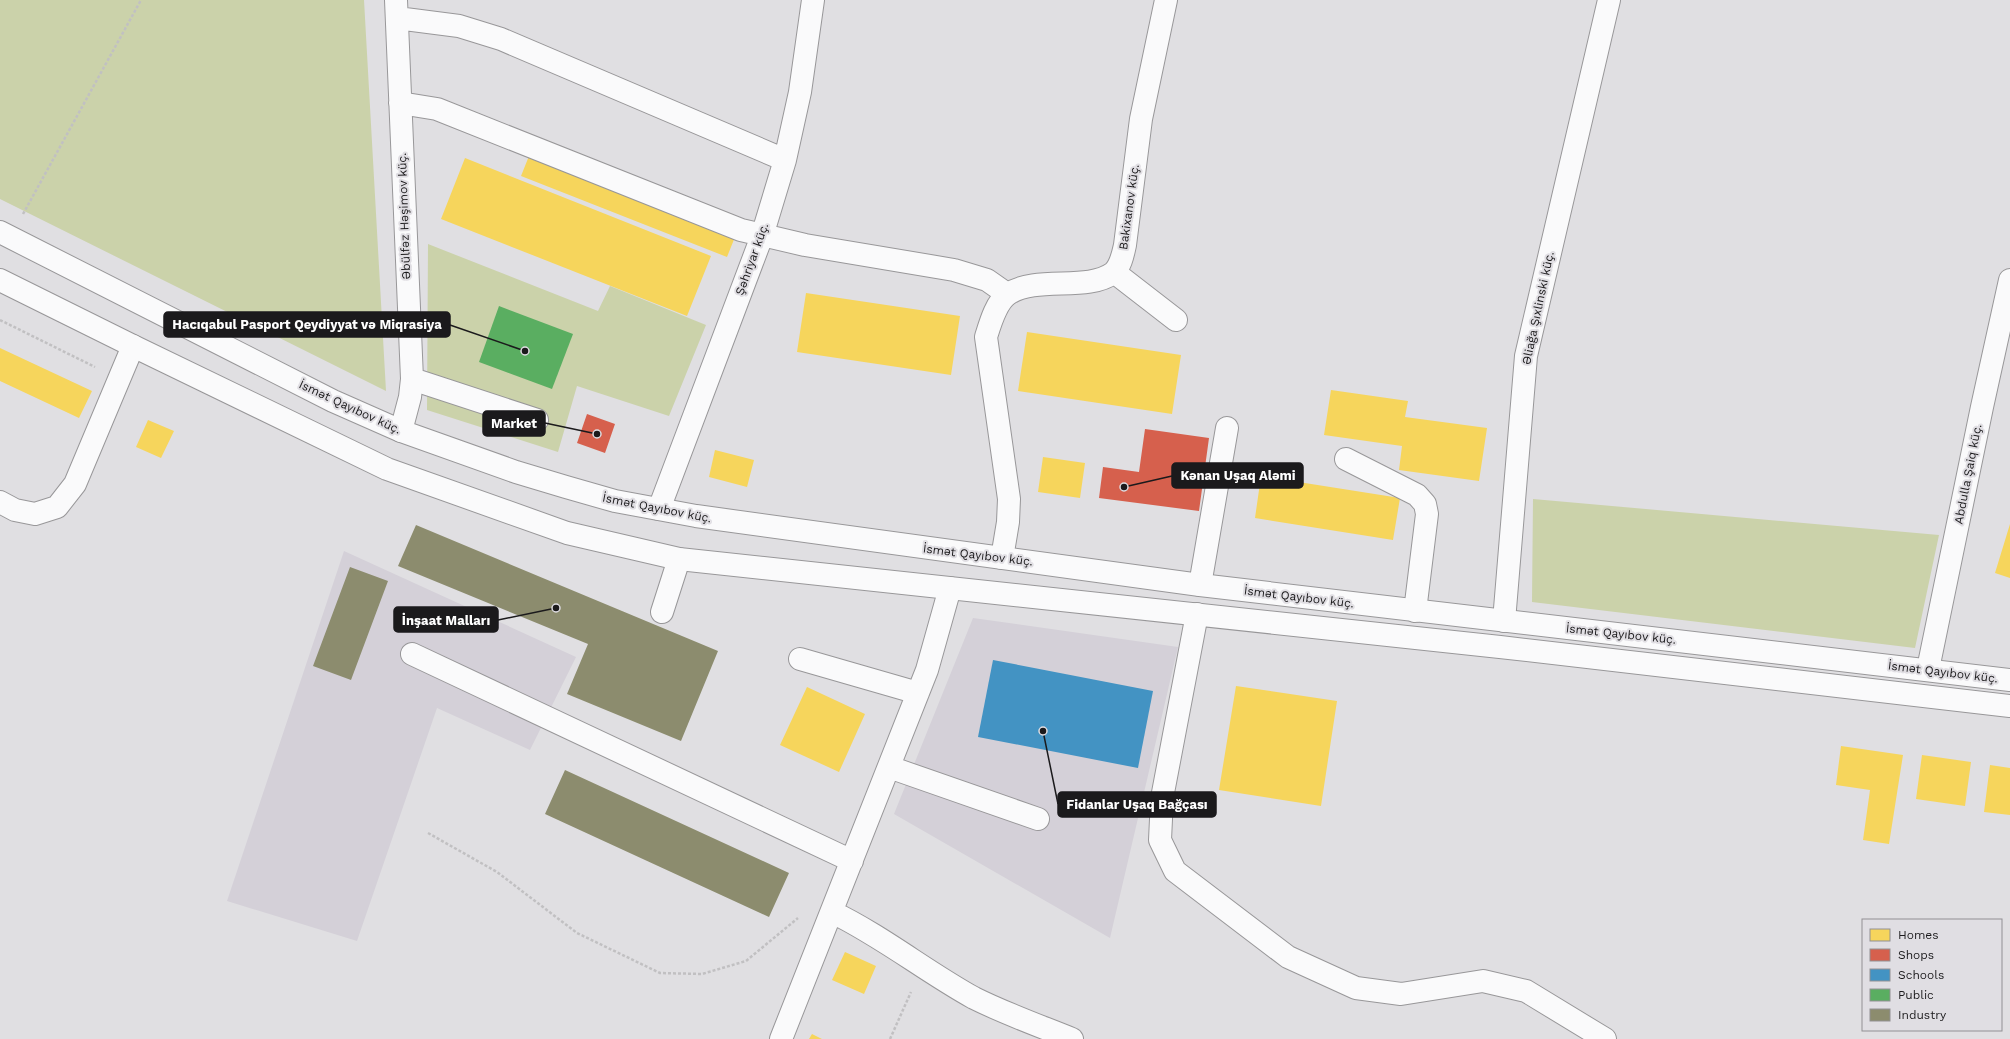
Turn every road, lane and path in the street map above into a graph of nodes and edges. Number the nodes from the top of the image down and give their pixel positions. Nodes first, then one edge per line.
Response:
1 (140, 0) edge
2 (812, 0) edge
3 (1166, 0) edge
4 (1609, 0) edge
5 (396, 9) edge
6 (400, 103) junction
7 (785, 160) junction
8 (5, 234) edge
9 (762, 236) junction
10 (1114, 272) junction
11 (0, 280) edge
12 (2010, 280) edge
13 (1007, 294) junction
14 (0, 320) edge
15 (1176, 320) dead end
16 (133, 346) junction
17 (119, 379) junction
18 (412, 379) junction
19 (536, 420) dead end
20 (1227, 428) dead end
21 (400, 431) junction
22 (1346, 459) dead end
23 (0, 502) edge
24 (659, 510) junction
25 (1002, 558) junction
26 (679, 559) junction
27 (1200, 585) junction
28 (950, 588) junction
29 (1416, 611) junction
30 (662, 612) dead end
31 (1197, 614) junction
32 (1504, 621) junction
33 (412, 654) dead end
34 (800, 659) dead end
35 (1928, 669) junction
36 (2010, 680) edge
37 (918, 693) junction
38 (2010, 706) edge
39 (889, 766) junction
40 (1038, 819) dead end
41 (428, 833) dead end
42 (852, 861) junction
43 (832, 912) junction
44 (923, 966) junction
45 (781, 1039) edge
46 (890, 1039) edge
47 (1072, 1039) edge
48 (1605, 1039) edge

1 - 8 path
2 - 7 main road, Şəhriyar küç.
3 - 10 main road, Bakixanov küç.
4 - 32 main road, Əliağa Şıxlinski küç.
5 - 6 main road, Əbülfəz Həşimov küç.
5 - 7 main road
6 - 9 main road
6 - 18 main road, Əbülfəz Həşimov küç.
7 - 9 main road, Şəhriyar küç.
8 - 21 main road, İsmət Qayıbov küç.
9 - 13 main road
9 - 24 main road, Şəhriyar küç.
10 - 13 main road
10 - 15 main road
11 - 16 main road
12 - 35 main road, Abdulla Şaiq küç.
13 - 25 main road
14 - 17 path
16 - 17 main road
16 - 26 main road
17 - 23 main road
18 - 19 main road
18 - 21 main road, Əbülfəz Həşimov küç.
20 - 27 main road
21 - 24 main road, İsmət Qayıbov küç.
22 - 29 main road
24 - 25 main road, İsmət Qayıbov küç.
25 - 27 main road, İsmət Qayıbov küç.
26 - 28 main road
26 - 30 main road
27 - 29 main road, İsmət Qayıbov küç.
28 - 31 main road
28 - 37 main road
29 - 32 main road, İsmət Qayıbov küç.
31 - 38 main road
31 - 48 main road
32 - 35 main road, İsmət Qayıbov küç.
33 - 42 main road
34 - 37 main road
35 - 36 main road, İsmət Qayıbov küç.
37 - 39 main road
39 - 40 main road
39 - 42 main road
41 - 43 path
42 - 43 main road
43 - 44 main road
43 - 45 main road
44 - 46 path
44 - 47 main road

